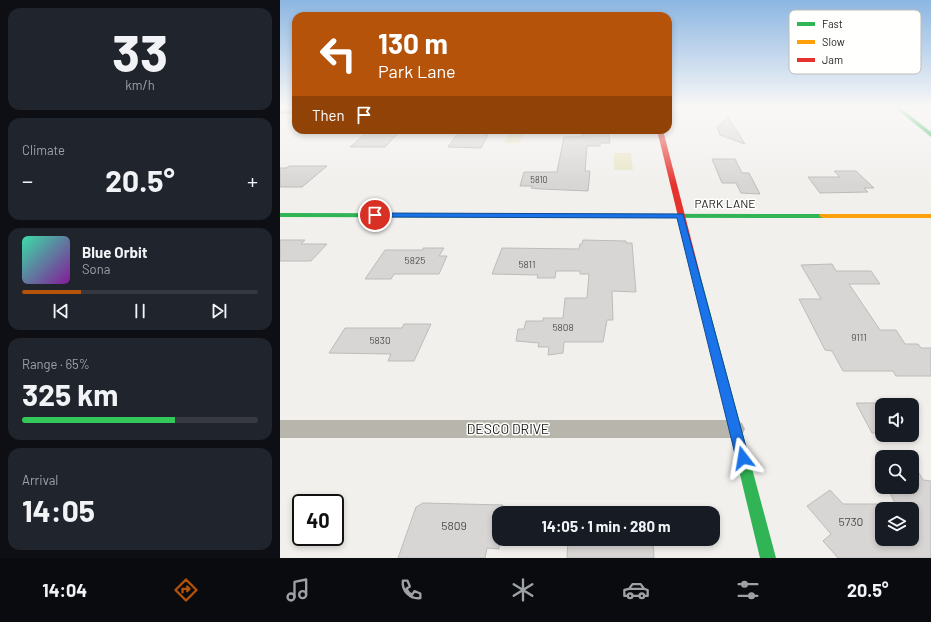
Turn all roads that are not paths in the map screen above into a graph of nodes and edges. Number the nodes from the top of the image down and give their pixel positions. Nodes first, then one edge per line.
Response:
1 (661, 134) edge
2 (280, 215) edge
3 (681, 216) junction
4 (931, 216) edge
5 (280, 429) edge
6 (735, 429) junction
7 (768, 558) edge

1 - 3 main road
2 - 3 main road, PARK LANE
3 - 4 main road, PARK LANE
3 - 6 main road
5 - 6 street, DESCO DRIVE
6 - 7 main road

